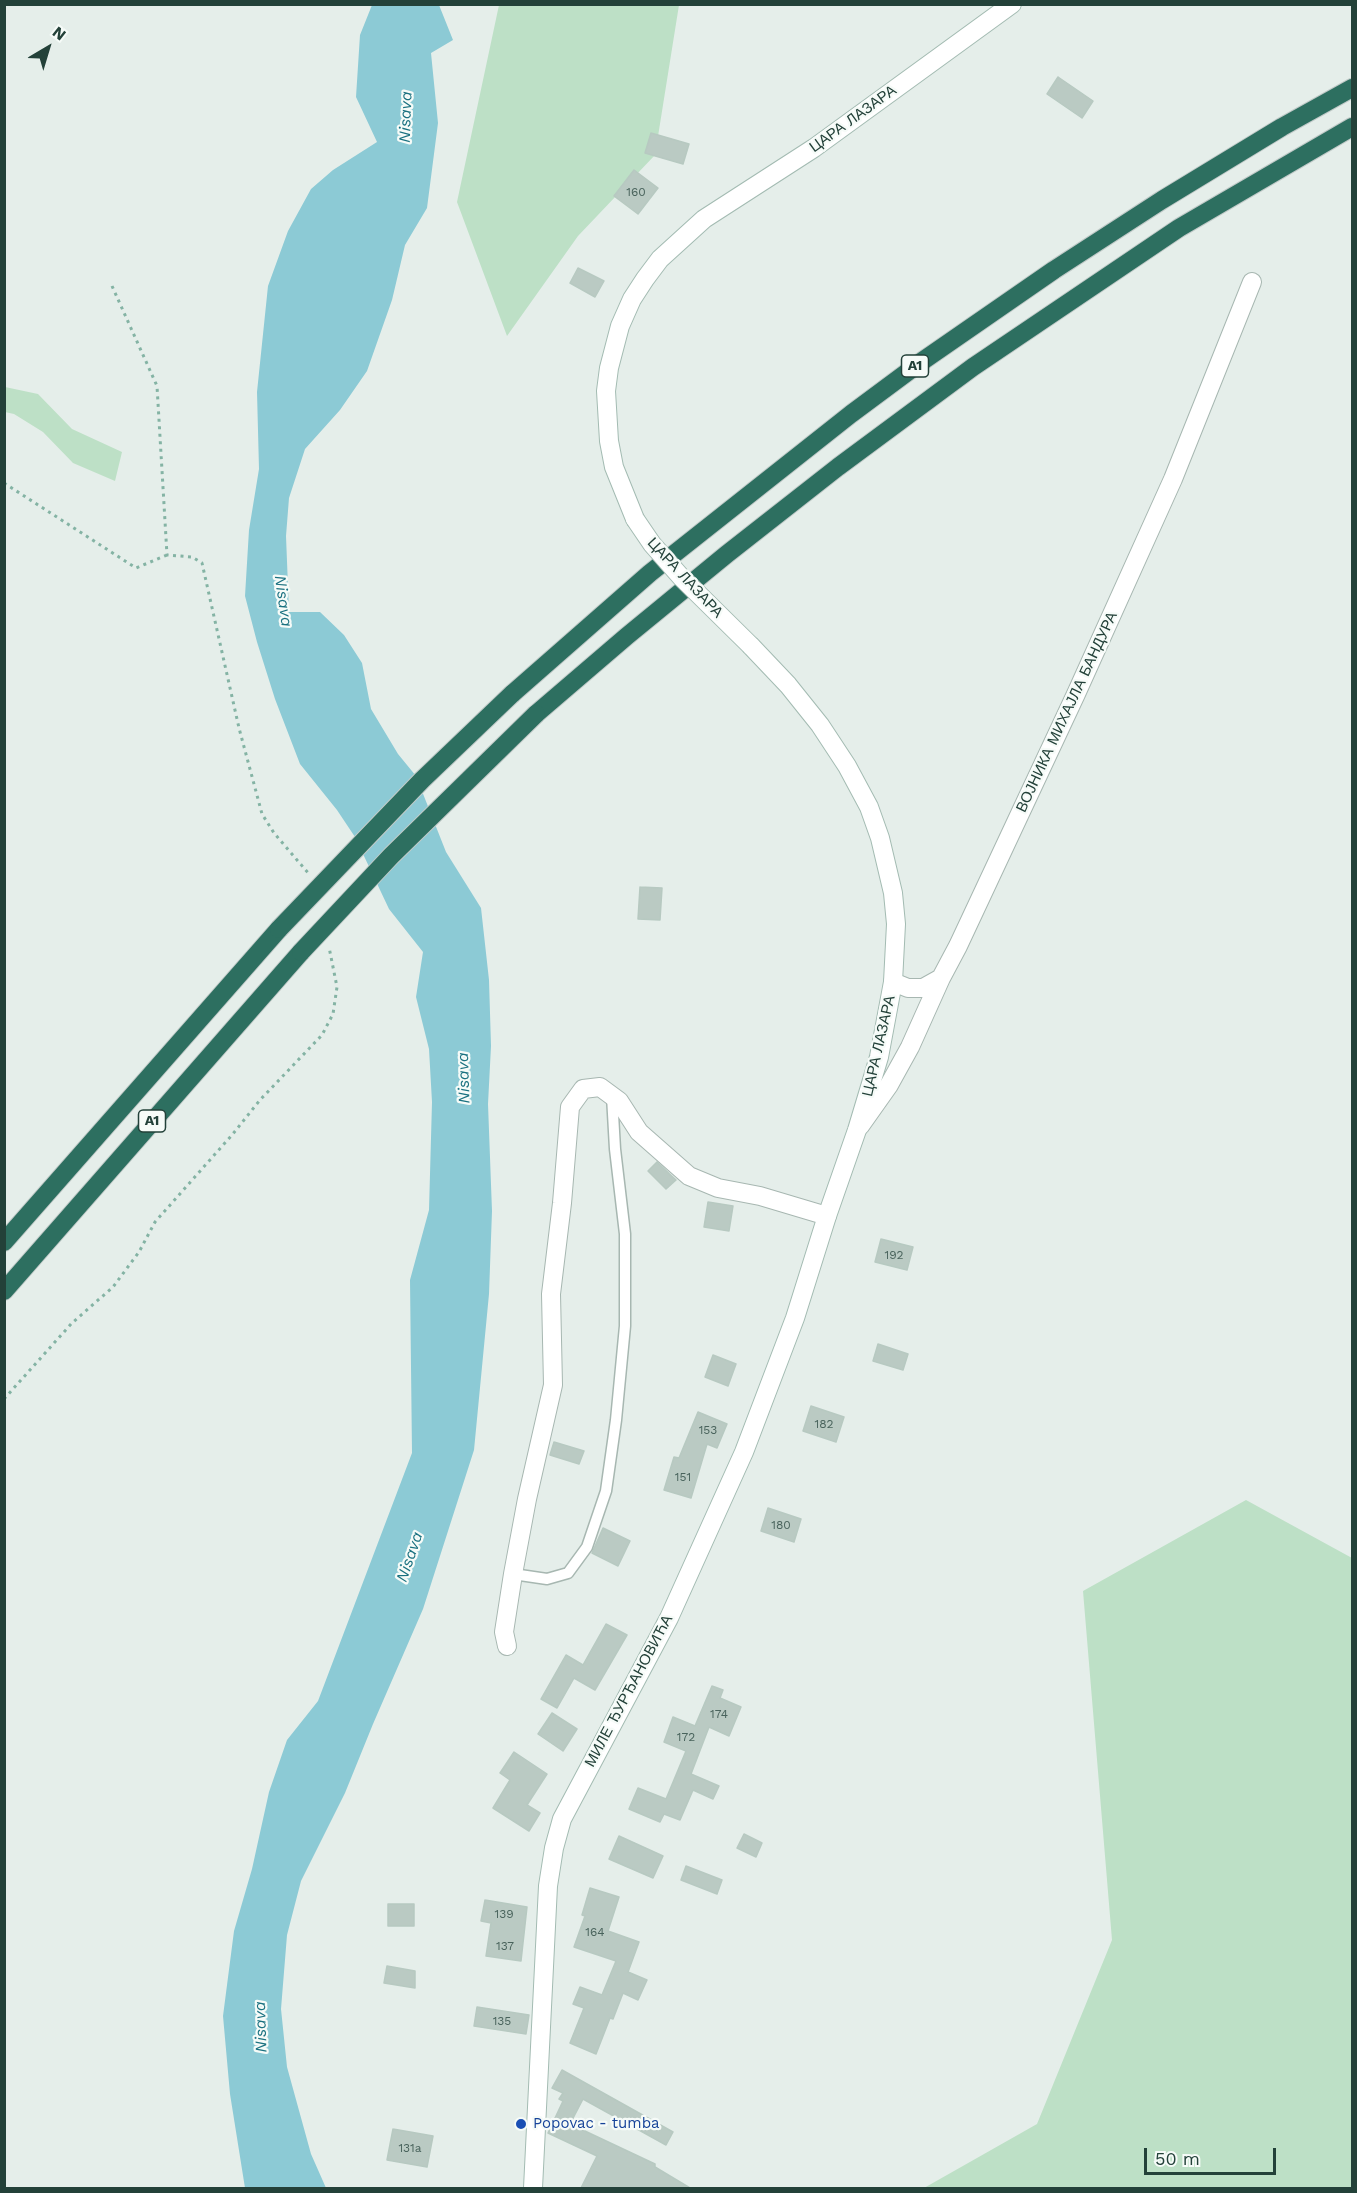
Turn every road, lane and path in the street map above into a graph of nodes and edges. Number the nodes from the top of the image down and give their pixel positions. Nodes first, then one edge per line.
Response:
1 (1012, 4) edge
2 (1353, 88) edge
3 (1353, 127) edge
4 (1252, 282) dead end
5 (112, 286) dead end
6 (4, 483) edge
7 (167, 555) junction
8 (311, 883) dead end
9 (327, 940) dead end
10 (941, 978) junction
11 (893, 982) junction
12 (612, 1096) junction
13 (857, 1130) junction
14 (827, 1216) junction
15 (4, 1242) edge
16 (4, 1291) edge
17 (4, 1400) edge
18 (513, 1575) junction
19 (507, 1646) dead end
20 (533, 2188) edge

1 - 11 street, ЦАРА ЛАЗАРА, bridge
2 - 15 highway, A1, bridge
3 - 16 highway, A1, bridge
4 - 10 street, ВОЈНИКА МИХАЈЛА БАНДУРА
5 - 7 path
6 - 7 path
7 - 8 path
9 - 17 path
10 - 11 street
10 - 13 street, ВОЈНИКА МИХАЈЛА БАНДУРА
11 - 13 street, ЦАРА ЛАЗАРА
12 - 14 street
12 - 18 street
12 - 18 lane
13 - 14 street, ЦАРА ЛАЗАРА
14 - 20 street, МИЛЕ ЂУРЂАНОВИЋА
18 - 19 street

